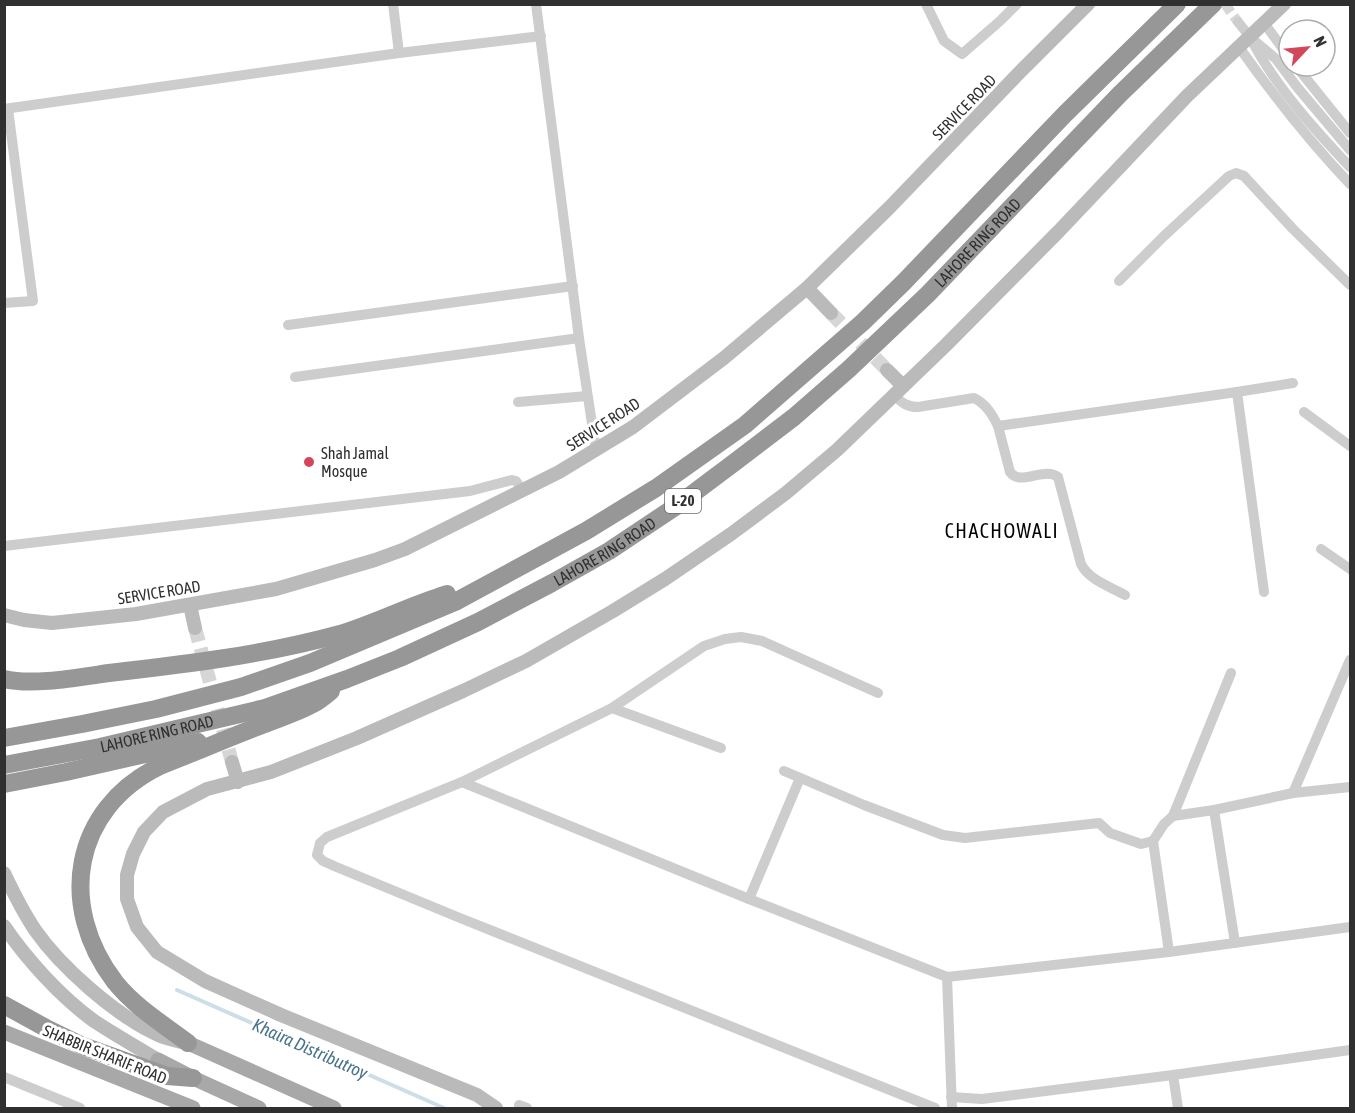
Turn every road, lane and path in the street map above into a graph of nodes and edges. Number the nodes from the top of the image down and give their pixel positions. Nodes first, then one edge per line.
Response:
1 (393, 4) edge
2 (536, 4) edge
3 (926, 4) edge
4 (1017, 4) edge
5 (1088, 4) edge
6 (1177, 4) edge
7 (1214, 4) edge
8 (1284, 4) edge
9 (1238, 22) tunnel mouth
10 (1264, 23) junction
11 (541, 36) junction
12 (1250, 37) junction
13 (1277, 41) edge
14 (1239, 47) junction
15 (399, 53) junction
16 (1306, 78) edge
17 (6, 109) edge
18 (1350, 133) edge
19 (1350, 150) edge
20 (1350, 167) edge
21 (1350, 184) edge
22 (1119, 281) dead end
23 (1350, 285) edge
24 (573, 286) junction
25 (807, 288) junction
26 (4, 303) edge
27 (831, 313) tunnel mouth
28 (288, 326) dead end
29 (579, 338) junction
30 (887, 370) tunnel mouth
31 (295, 377) dead end
32 (1293, 383) dead end
33 (899, 390) junction
34 (1237, 392) junction
35 (587, 396) junction
36 (518, 402) dead end
37 (1304, 412) dead end
38 (998, 426) junction
39 (1350, 446) edge
40 (596, 450) junction
41 (523, 491) junction
42 (4, 546) edge
43 (1321, 549) dead end
44 (1350, 569) edge
45 (500, 579) junction
46 (1264, 592) dead end
47 (1125, 595) dead end
48 (190, 605) junction
49 (4, 615) edge
50 (195, 628) tunnel mouth
51 (1350, 660) edge
52 (1231, 673) dead end
53 (4, 679) edge
54 (347, 679) junction
55 (878, 693) dead end
56 (612, 708) junction
57 (4, 738) edge
58 (224, 739) junction
59 (721, 748) dead end
60 (232, 762) tunnel mouth
61 (784, 771) dead end
62 (8, 774) edge
63 (800, 778) junction
64 (238, 782) junction
65 (462, 782) junction
66 (1350, 787) edge
67 (1293, 793) junction
68 (1214, 810) junction
69 (1173, 816) junction
70 (1153, 841) junction
71 (4, 873) edge
72 (749, 899) junction
73 (4, 926) edge
74 (1350, 927) edge
75 (1235, 943) junction
76 (1168, 952) junction
77 (947, 977) junction
78 (4, 997) edge
79 (4, 1005) edge
80 (4, 1032) edge
81 (188, 1044) junction
82 (1350, 1050) edge
83 (158, 1060) junction
84 (1173, 1076) junction
85 (4, 1077) edge
86 (193, 1078) junction
87 (952, 1103) edge
88 (81, 1108) edge
89 (193, 1108) edge
90 (260, 1108) edge
91 (334, 1108) edge
92 (496, 1108) edge
93 (935, 1108) edge
94 (1178, 1108) edge

1 - 15 street
2 - 11 street
3 - 4 street
5 - 25 street, SERVICE ROAD
6 - 45 highway, LAHORE RING ROAD / L-20
7 - 54 highway, LAHORE RING ROAD / L-20
8 - 10 street
9 - 12 street
10 - 12 street
10 - 13 street
11 - 15 street
11 - 24 street
12 - 14 street
12 - 19 street
12 - 20 street
14 - 21 street
14 - 33 street
15 - 17 street
16 - 18 street
17 - 26 street
22 - 23 street
24 - 28 street
24 - 29 street
25 - 27 street
25 - 40 street, SERVICE ROAD
29 - 31 street
29 - 35 street
30 - 33 street
32 - 34 street
33 - 38 street
33 - 64 street
34 - 38 street
34 - 46 street
35 - 36 street
35 - 40 street
37 - 39 street
38 - 47 street
40 - 41 street, SERVICE ROAD
41 - 42 street
41 - 48 street, SERVICE ROAD
43 - 44 street
45 - 53 highway
45 - 57 highway, LAHORE RING ROAD / L-20
48 - 49 street, SERVICE ROAD
48 - 50 street
51 - 67 street
52 - 69 street
54 - 58 highway
54 - 62 highway, LAHORE RING ROAD / L-20
55 - 56 street
56 - 59 street
56 - 65 street
58 - 62 highway
58 - 81 highway
60 - 64 street
61 - 63 street
63 - 70 street
63 - 72 street
64 - 92 street
65 - 72 street
65 - 93 street
66 - 67 street
67 - 68 street
68 - 69 street
68 - 75 street
69 - 70 street
70 - 76 street
71 - 81 street
72 - 77 street
73 - 83 street
74 - 75 street
75 - 76 street
76 - 77 street
77 - 87 street
78 - 83 highway
79 - 86 highway
80 - 89 main road, SHABBIR SHARIF ROAD
81 - 91 main road
82 - 84 street
83 - 86 main road
84 - 87 street
84 - 94 street
85 - 88 street
86 - 90 main road

